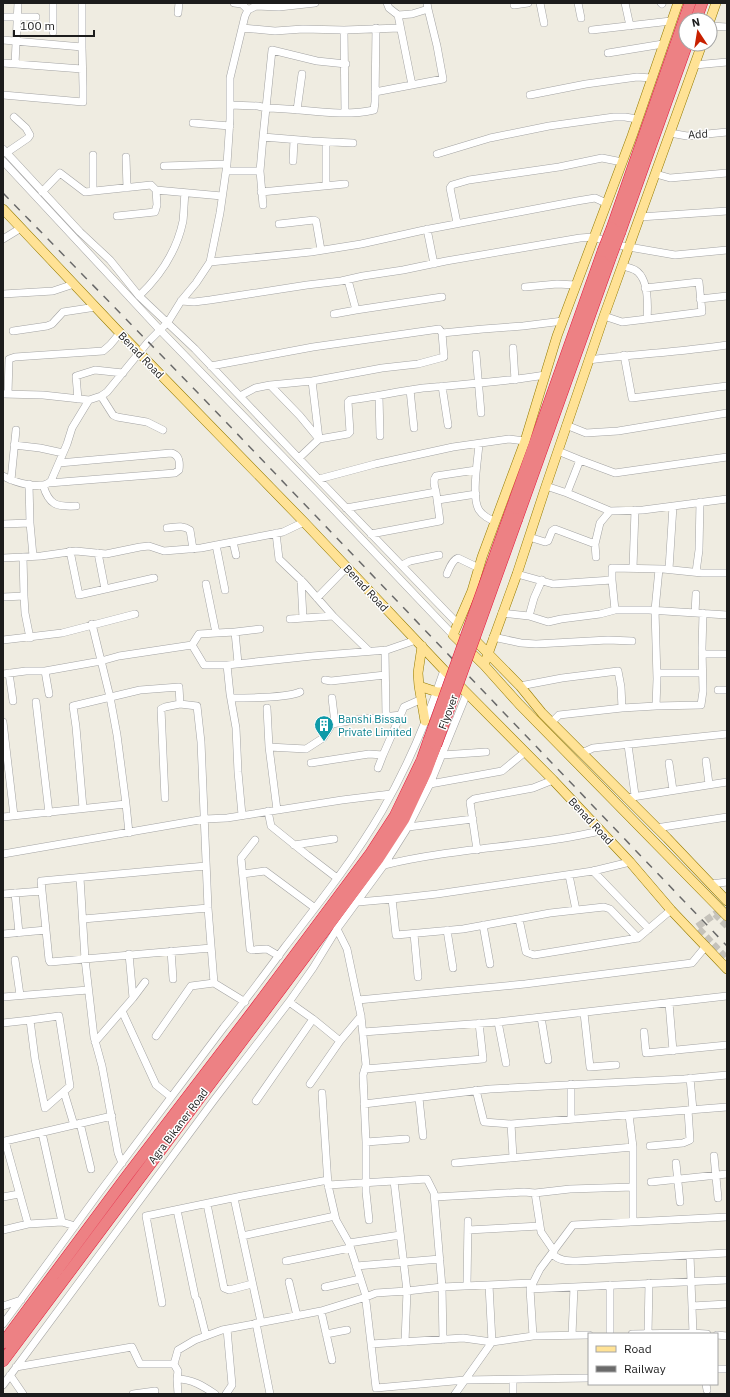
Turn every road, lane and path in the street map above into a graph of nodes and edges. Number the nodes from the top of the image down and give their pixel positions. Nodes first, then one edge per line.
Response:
1 (18, 3) edge
2 (53, 3) edge
3 (82, 3) edge
4 (179, 3) edge
5 (234, 3) edge
6 (240, 3) edge
7 (316, 3) edge
8 (387, 3) edge
9 (528, 3) edge
10 (540, 3) edge
11 (578, 3) edge
12 (625, 3) edge
13 (678, 3) edge
14 (690, 3) edge
15 (283, 5) edge
16 (514, 5) dead end
17 (428, 6) edge
18 (248, 10) junction
19 (178, 13) dead end
20 (398, 15) junction
21 (3, 17) edge
22 (36, 17) dead end
23 (18, 18) junction
24 (581, 18) dead end
25 (671, 21) junction
26 (544, 23) dead end
27 (630, 26) junction
28 (242, 28) junction
29 (376, 28) junction
30 (400, 28) junction
31 (344, 30) junction
32 (592, 30) dead end
33 (53, 32) dead end
34 (3, 40) edge
35 (17, 40) junction
36 (663, 44) junction
37 (82, 47) junction
38 (684, 52) edge
39 (699, 52) edge
40 (608, 53) dead end
41 (727, 62) edge
42 (3, 63) edge
43 (15, 64) junction
44 (346, 64) junction
45 (695, 65) junction
46 (82, 69) junction
47 (302, 74) dead end
48 (652, 78) junction
49 (412, 85) junction
50 (375, 92) junction
51 (3, 95) edge
52 (530, 95) dead end
53 (230, 105) junction
54 (266, 108) junction
55 (297, 110) junction
56 (345, 114) junction
57 (14, 118) dead end
58 (637, 119) junction
59 (193, 123) dead end
60 (230, 126) junction
61 (727, 132) edge
62 (670, 133) junction
63 (263, 137) junction
64 (294, 140) junction
65 (326, 142) junction
66 (353, 143) dead end
67 (5, 151) edge
68 (437, 154) dead end
69 (93, 155) dead end
70 (126, 157) dead end
71 (3, 161) edge
72 (293, 161) dead end
73 (622, 162) junction
74 (164, 166) dead end
75 (226, 167) junction
76 (260, 171) junction
77 (727, 172) edge
78 (656, 174) junction
79 (345, 184) dead end
80 (326, 185) junction
81 (126, 188) junction
82 (156, 190) junction
83 (93, 191) junction
84 (42, 192) junction
85 (261, 192) junction
86 (185, 193) junction
87 (222, 196) junction
88 (606, 203) junction
89 (262, 205) dead end
90 (3, 209) edge
91 (727, 211) edge
92 (117, 216) dead end
93 (640, 217) junction
94 (457, 223) junction
95 (279, 224) dead end
96 (21, 228) junction
97 (427, 229) junction
98 (616, 230) junction
99 (593, 237) junction
100 (3, 239) edge
101 (629, 247) junction
102 (321, 250) junction
103 (727, 250) edge
104 (210, 262) junction
105 (434, 264) junction
106 (623, 266) junction
107 (348, 280) junction
108 (74, 284) junction
109 (576, 285) junction
110 (525, 286) dead end
111 (645, 288) junction
112 (3, 294) edge
113 (139, 296) junction
114 (727, 296) edge
115 (442, 297) dead end
116 (700, 299) junction
117 (181, 301) junction
118 (96, 307) junction
119 (356, 310) junction
120 (334, 314) dead end
121 (604, 316) junction
122 (647, 319) junction
123 (562, 321) junction
124 (168, 322) junction
125 (160, 330) junction
126 (13, 331) dead end
127 (120, 333) junction
128 (442, 333) junction
129 (727, 345) edge
130 (513, 348) dead end
131 (140, 354) junction
132 (476, 354) dead end
133 (624, 355) junction
134 (589, 360) junction
135 (211, 366) junction
136 (5, 372) edge
137 (123, 373) junction
138 (545, 375) junction
139 (516, 380) junction
140 (312, 381) junction
141 (480, 382) junction
142 (270, 385) junction
143 (442, 386) junction
144 (727, 386) edge
145 (410, 390) junction
146 (6, 394) edge
147 (102, 396) junction
148 (240, 396) junction
149 (379, 396) junction
150 (78, 399) junction
151 (89, 400) junction
152 (481, 413) dead end
153 (727, 413) edge
154 (448, 424) dead end
155 (566, 425) junction
156 (414, 428) dead end
157 (16, 430) dead end
158 (163, 430) dead end
159 (380, 436) dead end
160 (319, 439) junction
161 (524, 441) junction
162 (479, 444) junction
163 (14, 445) junction
164 (558, 451) junction
165 (63, 453) junction
166 (727, 457) edge
167 (299, 458) junction
168 (580, 460) junction
169 (59, 463) junction
170 (476, 470) junction
171 (3, 476) edge
172 (318, 479) junction
173 (10, 480) junction
174 (28, 484) junction
175 (46, 484) junction
176 (546, 486) junction
177 (436, 492) junction
178 (567, 493) junction
179 (476, 494) junction
180 (727, 499) edge
181 (438, 500) junction
182 (700, 502) junction
183 (76, 506) dead end
184 (673, 506) junction
185 (346, 508) junction
186 (635, 510) junction
187 (610, 511) junction
188 (495, 521) junction
189 (30, 522) junction
190 (304, 522) junction
191 (3, 524) edge
192 (167, 528) dead end
193 (276, 534) junction
194 (371, 534) junction
195 (529, 536) junction
196 (233, 542) junction
197 (595, 544) junction
198 (216, 545) junction
199 (192, 549) junction
200 (70, 551) junction
201 (98, 553) junction
202 (236, 555) dead end
203 (439, 555) dead end
204 (33, 556) junction
205 (23, 557) junction
206 (596, 557) dead end
207 (3, 558) edge
208 (402, 566) junction
209 (347, 567) junction
210 (479, 568) junction
211 (633, 568) junction
212 (659, 569) junction
213 (669, 569) junction
214 (696, 572) junction
215 (727, 573) edge
216 (447, 574) dead end
217 (517, 574) junction
218 (154, 578) dead end
219 (301, 580) junction
220 (542, 580) junction
221 (612, 580) junction
222 (206, 584) dead end
223 (106, 589) junction
224 (225, 590) dead end
225 (696, 594) dead end
226 (24, 596) junction
227 (3, 597) edge
228 (317, 598) junction
229 (616, 610) junction
230 (655, 610) junction
231 (502, 613) junction
232 (695, 613) junction
233 (703, 613) junction
234 (135, 614) dead end
235 (727, 615) edge
236 (333, 616) junction
237 (529, 616) junction
238 (303, 618) junction
239 (290, 619) dead end
240 (92, 624) junction
241 (458, 624) junction
242 (260, 629) dead end
243 (235, 632) junction
244 (216, 633) junction
245 (453, 635) junction
246 (493, 637) junction
247 (30, 638) junction
248 (3, 640) edge
249 (632, 641) dead end
250 (419, 643) junction
251 (192, 645) junction
252 (385, 650) junction
253 (369, 651) junction
254 (488, 652) junction
255 (702, 654) junction
256 (727, 654) edge
257 (101, 661) junction
258 (238, 663) junction
259 (227, 664) junction
260 (484, 665) junction
261 (444, 670) junction
262 (45, 671) junction
263 (657, 673) junction
264 (702, 673) junction
265 (6, 674) edge
266 (385, 675) junction
267 (325, 680) dead end
268 (419, 686) junction
269 (520, 686) junction
270 (718, 690) dead end
271 (727, 690) edge
272 (300, 692) dead end
273 (437, 692) junction
274 (467, 693) junction
275 (49, 694) dead end
276 (110, 697) junction
277 (231, 698) junction
278 (332, 698) dead end
279 (422, 699) junction
280 (13, 701) dead end
281 (36, 702) dead end
282 (180, 704) junction
283 (656, 706) junction
284 (267, 708) dead end
285 (622, 708) junction
286 (401, 715) junction
287 (386, 717) junction
288 (425, 721) junction
289 (3, 722) edge
290 (552, 722) junction
291 (335, 723) junction
292 (727, 734) edge
293 (628, 745) junction
294 (269, 748) junction
295 (486, 752) dead end
296 (525, 752) junction
297 (582, 753) junction
298 (383, 755) junction
299 (442, 755) junction
300 (706, 761) dead end
301 (311, 763) dead end
302 (669, 763) dead end
303 (378, 768) dead end
304 (552, 780) junction
305 (727, 782) edge
306 (430, 784) junction
307 (709, 784) junction
308 (672, 790) junction
309 (391, 794) junction
310 (630, 796) junction
311 (165, 798) dead end
312 (126, 804) junction
313 (83, 808) junction
314 (277, 810) junction
315 (268, 811) junction
316 (49, 813) junction
317 (242, 815) junction
318 (14, 816) junction
319 (3, 817) edge
320 (727, 817) edge
321 (205, 819) junction
322 (473, 819) junction
323 (408, 827) junction
324 (656, 828) junction
325 (600, 831) junction
326 (128, 833) junction
327 (334, 839) dead end
328 (255, 840) dead end
329 (294, 845) junction
330 (477, 850) junction
331 (3, 854) edge
332 (630, 862) junction
333 (384, 865) junction
334 (206, 866) junction
335 (593, 871) junction
336 (243, 874) junction
337 (569, 874) junction
338 (80, 878) junction
339 (337, 878) junction
340 (727, 882) edge
341 (711, 884) junction
342 (42, 891) junction
343 (15, 893) junction
344 (353, 893) junction
345 (3, 894) edge
346 (392, 900) junction
347 (727, 901) edge
348 (208, 908) junction
349 (315, 908) junction
350 (576, 910) junction
351 (671, 910) junction
352 (726, 914) edge
353 (83, 919) junction
354 (519, 919) junction
355 (483, 925) junction
356 (337, 929) junction
357 (649, 929) junction
358 (46, 930) junction
359 (447, 930) junction
360 (19, 933) junction
361 (3, 934) edge
362 (414, 934) junction
363 (638, 938) junction
364 (706, 946) junction
365 (211, 948) junction
366 (172, 951) junction
367 (129, 954) junction
368 (279, 956) junction
369 (85, 959) junction
370 (15, 960) dead end
371 (490, 964) dead end
372 (453, 968) dead end
373 (727, 969) edge
374 (418, 976) dead end
375 (173, 979) dead end
376 (145, 982) dead end
377 (214, 983) junction
378 (88, 990) junction
379 (20, 995) junction
380 (3, 996) edge
381 (727, 996) edge
382 (133, 998) junction
383 (358, 1000) junction
384 (245, 1002) junction
385 (289, 1002) junction
386 (669, 1003) junction
387 (122, 1012) junction
388 (584, 1013) junction
389 (361, 1016) junction
390 (541, 1017) junction
391 (313, 1019) junction
392 (30, 1020) junction
393 (498, 1022) junction
394 (3, 1023) edge
395 (480, 1023) junction
396 (363, 1032) junction
397 (644, 1032) dead end
398 (156, 1036) dead end
399 (340, 1041) junction
400 (95, 1042) junction
401 (727, 1044) edge
402 (674, 1051) junction
403 (548, 1060) dead end
404 (506, 1063) dead end
405 (616, 1065) dead end
406 (365, 1069) junction
407 (727, 1075) edge
408 (690, 1078) junction
409 (310, 1084) dead end
410 (571, 1084) junction
411 (476, 1090) junction
412 (64, 1092) junction
413 (322, 1094) dead end
414 (171, 1097) junction
415 (419, 1098) junction
416 (256, 1101) dead end
417 (364, 1104) junction
418 (727, 1108) edge
419 (691, 1110) junction
420 (629, 1115) junction
421 (112, 1116) junction
422 (571, 1119) junction
423 (77, 1124) junction
424 (511, 1124) junction
425 (3, 1133) edge
426 (42, 1133) junction
427 (423, 1136) dead end
428 (406, 1139) dead end
429 (5, 1141) junction
430 (366, 1142) junction
431 (650, 1146) dead end
432 (633, 1148) junction
433 (714, 1156) dead end
434 (513, 1157) junction
435 (122, 1163) junction
436 (455, 1163) dead end
437 (676, 1164) dead end
438 (91, 1169) dead end
439 (727, 1174) edge
440 (716, 1176) junction
441 (678, 1180) junction
442 (394, 1181) junction
443 (328, 1182) junction
444 (366, 1182) junction
445 (651, 1182) dead end
446 (633, 1187) junction
447 (535, 1193) junction
448 (18, 1194) junction
449 (3, 1196) edge
450 (435, 1197) junction
451 (234, 1198) junction
452 (718, 1198) dead end
453 (680, 1202) dead end
454 (207, 1204) junction
455 (134, 1209) junction
456 (177, 1210) junction
457 (146, 1216) junction
458 (335, 1216) junction
459 (727, 1217) edge
460 (369, 1220) dead end
461 (468, 1221) dead end
462 (62, 1222) junction
463 (633, 1222) junction
464 (28, 1224) junction
465 (75, 1226) junction
466 (540, 1226) junction
467 (3, 1230) edge
468 (468, 1230) junction
469 (400, 1235) junction
470 (242, 1236) junction
471 (349, 1246) junction
472 (553, 1252) junction
473 (727, 1253) edge
474 (690, 1255) junction
475 (440, 1259) junction
476 (286, 1262) dead end
477 (404, 1262) junction
478 (356, 1266) junction
479 (360, 1279) junction
480 (727, 1280) edge
481 (692, 1281) junction
482 (289, 1282) dead end
483 (649, 1283) junction
484 (252, 1284) junction
485 (467, 1285) junction
486 (489, 1285) junction
487 (610, 1285) junction
488 (325, 1286) dead end
489 (531, 1286) junction
490 (442, 1287) junction
491 (574, 1287) junction
492 (408, 1291) junction
493 (366, 1297) junction
494 (21, 1300) junction
495 (162, 1304) dead end
496 (727, 1304) edge
497 (3, 1306) edge
498 (692, 1306) junction
499 (321, 1311) junction
500 (296, 1316) junction
501 (258, 1322) junction
502 (3, 1324) edge
503 (228, 1329) junction
504 (346, 1330) dead end
505 (610, 1333) edge
506 (648, 1333) edge
507 (693, 1333) edge
508 (326, 1334) junction
509 (588, 1335) edge
510 (206, 1336) junction
511 (533, 1336) junction
512 (572, 1336) junction
513 (443, 1340) junction
514 (405, 1342) junction
515 (492, 1342) junction
516 (3, 1343) edge
517 (371, 1344) junction
518 (332, 1360) dead end
519 (3, 1362) edge
520 (174, 1364) junction
521 (16, 1367) junction
522 (10, 1374) junction
523 (588, 1378) edge
524 (177, 1379) junction
525 (465, 1380) junction
526 (513, 1380) junction
527 (3, 1385) edge
528 (155, 1391) dead end
529 (377, 1391) edge
530 (23, 1394) edge
531 (132, 1394) edge
532 (178, 1394) edge
533 (215, 1394) edge
534 (226, 1394) edge
535 (270, 1394) edge
536 (456, 1394) edge
537 (513, 1394) edge

1 - 23 street
2 - 33 street
3 - 37 street
4 - 19 street
5 - 6 street
6 - 18 street
7 - 15 street
8 - 20 street
9 - 16 street
10 - 26 street
11 - 24 street
12 - 27 street
13 - 25 main road
14 - 98 highway
15 - 18 street
17 - 20 street
17 - 49 street
18 - 28 street
20 - 30 street
21 - 23 street
22 - 23 street
23 - 35 street
25 - 27 street
25 - 36 main road
27 - 32 street
28 - 31 street
28 - 53 street
29 - 30 street
29 - 31 street
29 - 50 street
30 - 49 street
31 - 44 street
34 - 35 street
35 - 37 street
35 - 43 street
36 - 40 street
36 - 48 main road
37 - 46 street
38 - 98 highway
39 - 45 main road
41 - 45 street
42 - 43 street
43 - 46 street
44 - 54 street
44 - 56 street
45 - 62 main road
46 - 51 street
47 - 55 street
48 - 52 street
48 - 58 main road
49 - 50 street
50 - 56 street
53 - 54 street
53 - 60 street
54 - 55 street
54 - 63 street
55 - 56 street
57 - 67 street
58 - 68 street
58 - 73 main road
59 - 60 street
60 - 75 street
61 - 62 street, Add
62 - 78 main road
63 - 64 street
63 - 76 street
64 - 65 street
64 - 72 street
65 - 66 street
65 - 80 street
67 - 84 street
69 - 83 street
70 - 81 street
71 - 125 street
73 - 88 main road
73 - 94 street
74 - 75 street
75 - 76 street
75 - 87 street
76 - 85 street
77 - 78 street
78 - 93 main road
79 - 80 street
80 - 85 street
81 - 82 street
81 - 83 street
82 - 86 street
82 - 92 street
83 - 84 street
84 - 113 street
85 - 89 street
86 - 87 street
86 - 113 street
87 - 104 street
88 - 94 street
88 - 99 main road
90 - 96 main road, Benad Road
91 - 93 street
93 - 101 main road
94 - 97 street
95 - 102 street
96 - 100 street
96 - 108 main road, Benad Road
97 - 102 street
97 - 105 street
98 - 344 highway, Flyover, bridge
99 - 101 street
99 - 105 street
99 - 109 main road
101 - 103 street
101 - 106 main road
102 - 104 street
104 - 117 street
105 - 107 street
106 - 111 street
106 - 121 main road
107 - 117 street
107 - 119 street
108 - 112 street
108 - 118 main road, Benad Road
109 - 110 street
109 - 123 main road
111 - 116 street
111 - 122 street
113 - 124 street
114 - 116 street
115 - 119 street
116 - 122 street
117 - 124 street
118 - 126 street
118 - 127 main road, Benad Road
119 - 120 street
121 - 122 street
121 - 134 main road
123 - 128 street
123 - 138 main road
124 - 125 street
124 - 135 street
125 - 131 street
125 - 245 street
127 - 131 main road, Benad Road
127 - 136 street
128 - 135 street
128 - 140 street
129 - 133 street
130 - 139 street
131 - 137 street
131 - 190 main road, Benad Road
132 - 141 street
133 - 134 street
133 - 144 street
134 - 155 main road
135 - 148 street
136 - 146 street
137 - 147 street
137 - 150 street
138 - 139 street
138 - 161 main road
139 - 141 street
140 - 142 street
140 - 160 street
141 - 143 street
141 - 152 street
142 - 148 street
142 - 160 street
143 - 145 street
143 - 154 street
145 - 149 street
145 - 156 street
146 - 150 street
147 - 151 street
147 - 158 street
148 - 167 street
149 - 159 street
149 - 160 street
150 - 151 street
151 - 165 street
153 - 155 street
155 - 164 main road
157 - 163 street
160 - 167 street
161 - 162 street
161 - 188 main road
162 - 170 street
162 - 172 street
163 - 165 street
163 - 173 street
164 - 168 street
164 - 176 main road
165 - 169 street
166 - 168 street
167 - 172 street
168 - 178 street
169 - 175 street
169 - 175 street
170 - 177 street
170 - 179 street
171 - 173 street
172 - 185 street
173 - 174 street
174 - 175 street
174 - 189 street
175 - 183 street
176 - 178 street
176 - 195 main road
177 - 181 street
177 - 185 street
178 - 187 street
179 - 181 street
179 - 188 street
180 - 182 street
181 - 194 street
182 - 184 street
182 - 214 street
184 - 186 street
184 - 213 street
185 - 194 street
186 - 187 street
186 - 211 street
187 - 197 street
188 - 210 main road
189 - 191 street
189 - 204 street
190 - 193 street
190 - 209 main road, Benad Road
192 - 199 street
193 - 196 street
193 - 219 street
194 - 208 street
195 - 197 street
195 - 217 main road
196 - 198 street
196 - 202 street
197 - 206 street
198 - 199 street
198 - 224 street
199 - 201 street
200 - 201 street
200 - 204 street
200 - 223 street
201 - 223 street
203 - 208 street
204 - 205 street
205 - 207 street
205 - 226 street
208 - 241 street
209 - 228 street
209 - 250 main road, Benad Road
210 - 216 street
210 - 241 main road
211 - 212 street
211 - 221 street
212 - 213 street
212 - 230 street
213 - 214 street
214 - 215 street
217 - 220 street
217 - 231 main road
218 - 223 street
219 - 228 street
219 - 238 street
220 - 221 street
220 - 237 street
221 - 229 street
222 - 244 street
225 - 232 street
226 - 227 street
226 - 247 street
228 - 236 street
229 - 230 street
229 - 237 street
230 - 232 street
230 - 263 street
231 - 237 street
231 - 246 main road
232 - 233 street
233 - 235 street
233 - 255 street
234 - 240 street
236 - 238 street
236 - 253 street
238 - 239 street
240 - 247 street
240 - 257 street
241 - 245 main road
241 - 254 main road
242 - 243 street
243 - 244 street
243 - 258 street
244 - 251 street
245 - 260 main road
246 - 249 street
246 - 254 main road
247 - 248 street
250 - 252 street
250 - 261 main road, Benad Road
250 - 268 main road
251 - 257 street
251 - 259 street
252 - 253 street
252 - 266 street
253 - 258 street
254 - 260 main road
254 - 269 main road
255 - 256 street
255 - 264 street
257 - 262 street
257 - 276 street
258 - 259 street
259 - 277 street
260 - 352 main road
261 - 273 street
261 - 274 main road, Benad Road
262 - 265 street
262 - 275 street
263 - 264 street
263 - 283 street
264 - 283 street
265 - 280 street
266 - 267 street
266 - 287 street
268 - 273 main road
268 - 279 main road
269 - 285 street
269 - 290 main road
270 - 271 street
272 - 277 street
273 - 274 main road
273 - 288 street
274 - 296 main road, Benad Road
274 - 299 street
276 - 282 street
276 - 312 street
276 - 313 street
277 - 317 street
278 - 291 street
279 - 286 street
279 - 288 main road
281 - 316 street
282 - 311 street
282 - 321 street
283 - 285 street
284 - 294 street
285 - 290 street
286 - 287 street
286 - 298 street
287 - 291 street
288 - 309 street
289 - 318 street
290 - 297 main road
291 - 294 street
292 - 293 street
293 - 297 street
293 - 310 street
294 - 314 street
295 - 299 street
296 - 304 main road, Benad Road
296 - 306 street
297 - 310 main road
298 - 301 street
298 - 303 street
299 - 306 street
300 - 307 street
302 - 308 street
304 - 322 street
304 - 325 main road, Benad Road
305 - 307 street
306 - 323 street
307 - 308 street
308 - 310 street
309 - 314 street
309 - 339 street
310 - 324 main road
312 - 313 street
312 - 326 street
313 - 316 street
314 - 315 street
315 - 317 street
315 - 329 street
316 - 318 street
317 - 321 street
318 - 319 street
320 - 324 street
321 - 326 street
321 - 334 street
322 - 323 street
322 - 330 street
323 - 333 street
324 - 341 main road
325 - 330 street
325 - 332 main road, Benad Road
326 - 331 street
327 - 329 street
328 - 336 street
329 - 339 street
330 - 333 street
332 - 335 street
332 - 351 main road, Benad Road
333 - 344 street
334 - 338 street
334 - 348 street
335 - 337 street
335 - 357 street
336 - 349 street
336 - 368 street
337 - 346 street
337 - 350 street
338 - 342 street
338 - 353 street
339 - 349 street
340 - 341 street
341 - 347 main road
342 - 343 street
342 - 358 street
343 - 345 street
343 - 360 street
344 - 346 street
344 - 356 street
344 - 516 highway
344 - 519 highway, Agra Bikaner Road
346 - 362 street
348 - 353 street
348 - 365 street
349 - 368 street
350 - 354 street
350 - 363 street
351 - 357 street
351 - 364 main road, Benad Road
353 - 369 street
354 - 355 street
354 - 363 street
355 - 359 street
355 - 371 street
356 - 383 street
356 - 385 street
357 - 363 street
358 - 360 street
358 - 369 street
359 - 362 street
359 - 372 street
360 - 361 street
362 - 374 street
364 - 373 main road, Benad Road
364 - 383 street
365 - 366 street
365 - 377 street
366 - 367 street
366 - 375 street
367 - 369 street
367 - 382 street
368 - 384 street
369 - 378 street
370 - 379 street
376 - 382 street
377 - 384 street
377 - 398 street
378 - 379 street
378 - 400 street
379 - 380 street
381 - 386 street
382 - 387 street
383 - 389 street
384 - 414 street
385 - 391 street
385 - 455 street
386 - 388 street
386 - 402 street
387 - 400 street
387 - 414 street
388 - 390 street
388 - 405 street
389 - 396 street
389 - 399 street
390 - 393 street
390 - 403 street
391 - 399 street
391 - 416 street
392 - 394 street
392 - 412 street
392 - 412 street
393 - 395 street
393 - 404 street
395 - 396 street
395 - 406 street
396 - 406 street
397 - 402 street
399 - 409 street
400 - 421 street
401 - 402 street
406 - 417 street
407 - 408 street
408 - 410 street
408 - 419 street
410 - 411 street
410 - 422 street
411 - 415 street
411 - 424 street
412 - 423 street
413 - 443 street
414 - 435 street
415 - 417 street
415 - 427 street
417 - 430 street
418 - 419 street
419 - 420 street
419 - 431 street
420 - 422 street
420 - 432 street
421 - 423 street
421 - 435 street
422 - 424 street
423 - 426 street
423 - 438 street
424 - 434 street
425 - 429 street
426 - 429 street
426 - 462 street
428 - 430 street
429 - 448 street
430 - 444 street
432 - 434 street
432 - 446 street
433 - 440 street
434 - 436 street
435 - 465 street
437 - 441 street
439 - 440 street
440 - 441 street
440 - 452 street
441 - 445 street
441 - 453 street
442 - 444 street
442 - 450 street
442 - 469 street
443 - 444 street
443 - 451 street
443 - 458 street
444 - 460 street
446 - 447 street
446 - 463 street
447 - 450 street
447 - 466 street
448 - 449 street
448 - 464 street
450 - 475 street
451 - 454 street
451 - 470 street
454 - 456 street
454 - 484 street
455 - 457 street
455 - 521 street
456 - 457 street
456 - 510 street
457 - 495 street
458 - 470 street
458 - 471 street
459 - 463 street
461 - 468 street
462 - 464 street
462 - 465 street
463 - 472 street
464 - 467 street
465 - 494 street
466 - 468 street
466 - 472 street
468 - 485 street
469 - 471 street
469 - 477 street
470 - 484 street
471 - 476 street
471 - 478 street
472 - 474 street
472 - 489 street
473 - 474 street
474 - 481 street
475 - 477 street
475 - 490 street
477 - 478 street
477 - 492 street
478 - 479 street
479 - 488 street
479 - 493 street
480 - 481 street
481 - 483 street
481 - 498 street
482 - 500 street
483 - 487 street
483 - 506 street
484 - 501 street
485 - 486 street
485 - 490 street
486 - 489 street
486 - 515 street
487 - 491 street
487 - 505 street
489 - 491 street
489 - 511 street
490 - 492 street
490 - 513 street
491 - 512 street
492 - 493 street
492 - 514 street
493 - 499 street
493 - 517 street
494 - 497 street
494 - 502 street
496 - 498 street
498 - 507 street
499 - 500 street
499 - 508 street
500 - 501 street
501 - 503 street
501 - 535 street
503 - 510 street
503 - 534 street
504 - 508 street
508 - 518 street
509 - 512 street
510 - 520 street
511 - 512 street
511 - 515 street
513 - 514 street
513 - 515 street
514 - 517 street
515 - 525 street
517 - 529 street
520 - 521 street
520 - 524 street
521 - 522 street
522 - 527 street
522 - 530 street
523 - 526 street
524 - 532 street
524 - 533 street
525 - 526 street
525 - 529 street
525 - 536 street
526 - 537 street
528 - 531 street

